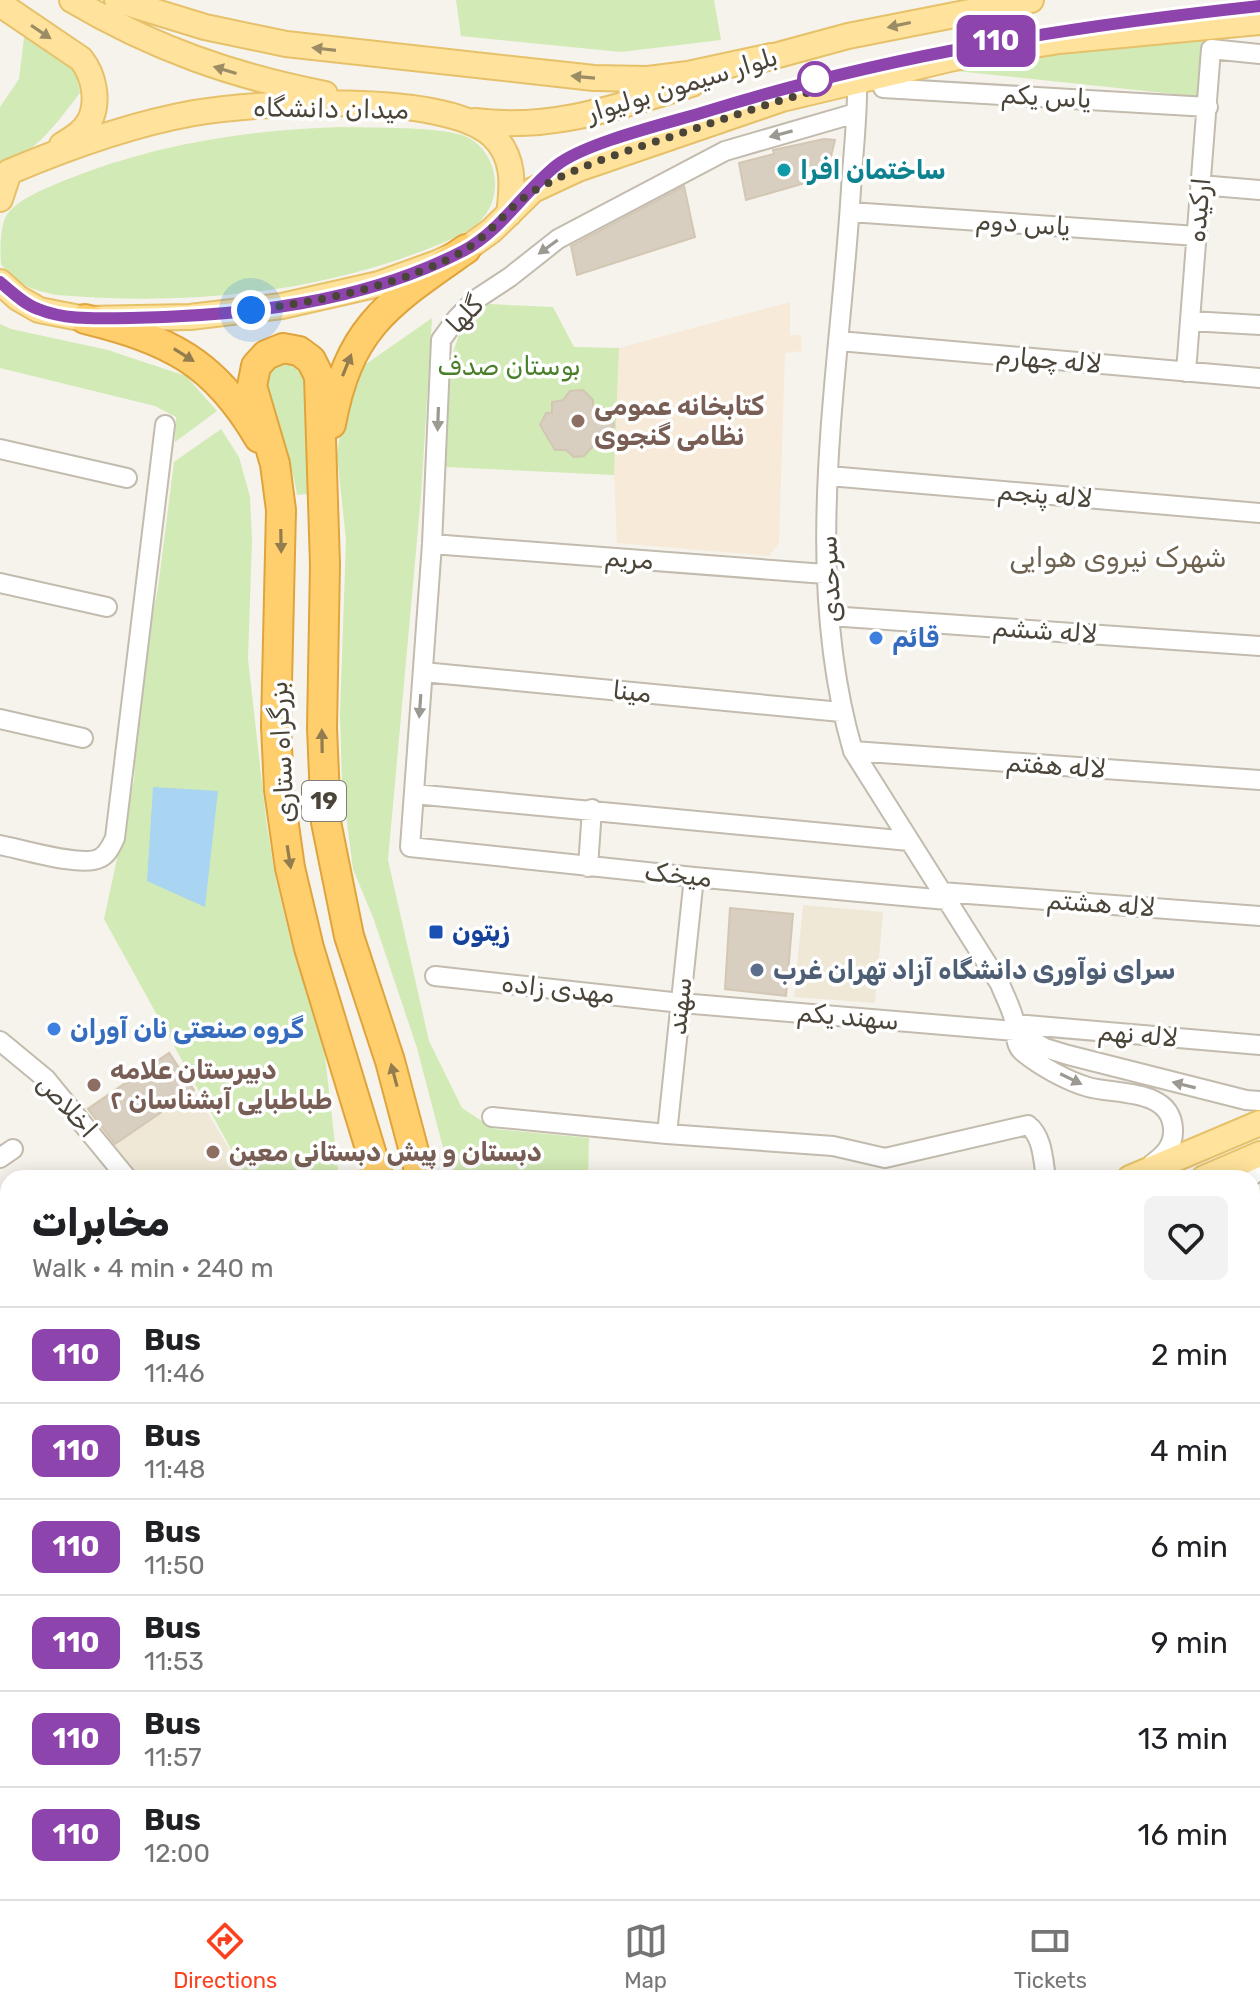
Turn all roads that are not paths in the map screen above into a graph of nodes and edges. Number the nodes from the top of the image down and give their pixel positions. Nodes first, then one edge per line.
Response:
1 (72, 0) edge
2 (117, 0) edge
3 (1031, 0) edge
4 (0, 4) edge
5 (1260, 22) edge
6 (1260, 54) edge
7 (771, 56) junction
8 (857, 80) junction
9 (883, 88) dead end
10 (383, 105) junction
11 (1208, 107) junction
12 (856, 113) junction
13 (472, 121) junction
14 (43, 157) junction
15 (5, 174) edge
16 (1200, 185) junction
17 (1260, 190) edge
18 (0, 199) edge
19 (850, 212) junction
20 (509, 214) junction
21 (1197, 236) junction
22 (466, 249) junction
23 (0, 282) edge
24 (0, 293) edge
25 (39, 310) junction
26 (85, 319) junction
27 (1190, 321) junction
28 (1260, 325) edge
29 (839, 341) junction
30 (1186, 372) junction
31 (1260, 378) edge
32 (165, 425) dead end
33 (0, 449) edge
34 (275, 464) junction
35 (829, 476) junction
36 (127, 478) dead end
37 (323, 496) junction
38 (1260, 513) edge
39 (432, 544) junction
40 (825, 574) junction
41 (0, 583) edge
42 (107, 607) dead end
43 (830, 616) junction
44 (1260, 646) edge
45 (423, 672) junction
46 (841, 712) junction
47 (0, 719) edge
48 (83, 738) dead end
49 (853, 751) junction
50 (1260, 780) edge
51 (414, 794) junction
52 (592, 809) junction
53 (909, 841) junction
54 (0, 845) edge
55 (410, 847) joint
56 (588, 867) junction
57 (694, 877) junction
58 (944, 896) junction
59 (1260, 916) edge
60 (435, 976) dead end
61 (681, 1003) junction
62 (1015, 1028) junction
63 (0, 1041) edge
64 (1260, 1045) edge
65 (1260, 1101) edge
66 (492, 1117) dead end
67 (1260, 1123) edge
68 (667, 1134) junction
69 (410, 1135) junction
70 (1260, 1154) edge
71 (120, 1170) edge
72 (377, 1170) edge
73 (419, 1170) edge
74 (424, 1170) edge
75 (1045, 1170) edge
76 (1142, 1170) edge
77 (1147, 1170) edge
78 (1223, 1170) edge

10 -> 1 main road
7 -> 2 main road
3 -> 7 main road, بلوار سیمون بولیوار
4 -> 14 main road
5 - 8 main road, بلوار سیمون بولیوار
6 - 11 street, ارکیده
7 - 13 main road, بلوار سیمون بولیوار
8 - 12 street, سرحدی
8 - 20 main road, بلوار سیمون بولیوار
9 - 11 street, یاس یکم
10 - 13 main road, میدان دانشگاه
10 - 14 main road, میدان دانشگاه
11 - 16 street, ارکیده
12 - 19 street, سرحدی
12 -> 39 street, گلها
13 - 20 main road, میدان دانشگاه
14 - 15 main road, میدان دانشگاه
15 - 18 main road, میدان دانشگاه
16 - 17 street
16 - 21 street, ارکیده
19 - 21 street, یاس دوم
19 - 29 street, سرحدی
20 - 22 main road
21 - 27 street, ارکیده
22 - 26 main road
37 -> 22 highway
23 - 25 main road
24 - 25 main road
25 - 26 main road
26 -> 34 highway
27 - 28 street
27 - 30 street, ارکیده
29 - 30 street, لاله چهارم
29 - 35 street, سرحدی
30 - 31 street, لاله چهارم
32 - 54 street
33 - 36 street
34 - 37 highway, بزرگراه ستاری / 19
34 -> 72 highway, بزرگراه ستاری / 19
35 - 38 street, لاله پنجم
35 - 40 street, سرحدی
69 -> 37 highway, بزرگراه ستاری / 19
39 - 40 street, مریم
39 - 45 street, گلها
40 - 43 street, سرحدی
41 - 42 street
43 - 44 street, لاله ششم
43 - 46 street, سرحدی
45 - 46 street, مینا
45 -> 51 street, گلها
46 - 49 street, سرحدی
47 - 48 street
49 - 50 street, لاله هفتم
49 - 53 street, سرحدی
51 - 52 street
51 - 55 street, گلها
52 - 53 street
52 - 56 street
53 - 58 street, سرحدی
55 - 56 street, میخک
56 - 57 street, میخک
57 - 58 street, میخک
57 - 61 street, سهند
58 - 59 street, لاله هشتم
58 - 62 street, سرحدی
60 - 61 street, مهدی زاده
61 - 62 street, سهند يكم
61 - 68 street, سهند
62 - 64 street, لاله نهم
65 -> 62 street
62 -> 76 street, سرحدی
63 - 71 street, اخلاص
66 - 68 street
67 - 77 main road
68 - 75 street
69 - 73 highway, بزرگراه ستاری / 19
69 - 74 highway
70 - 78 main road

